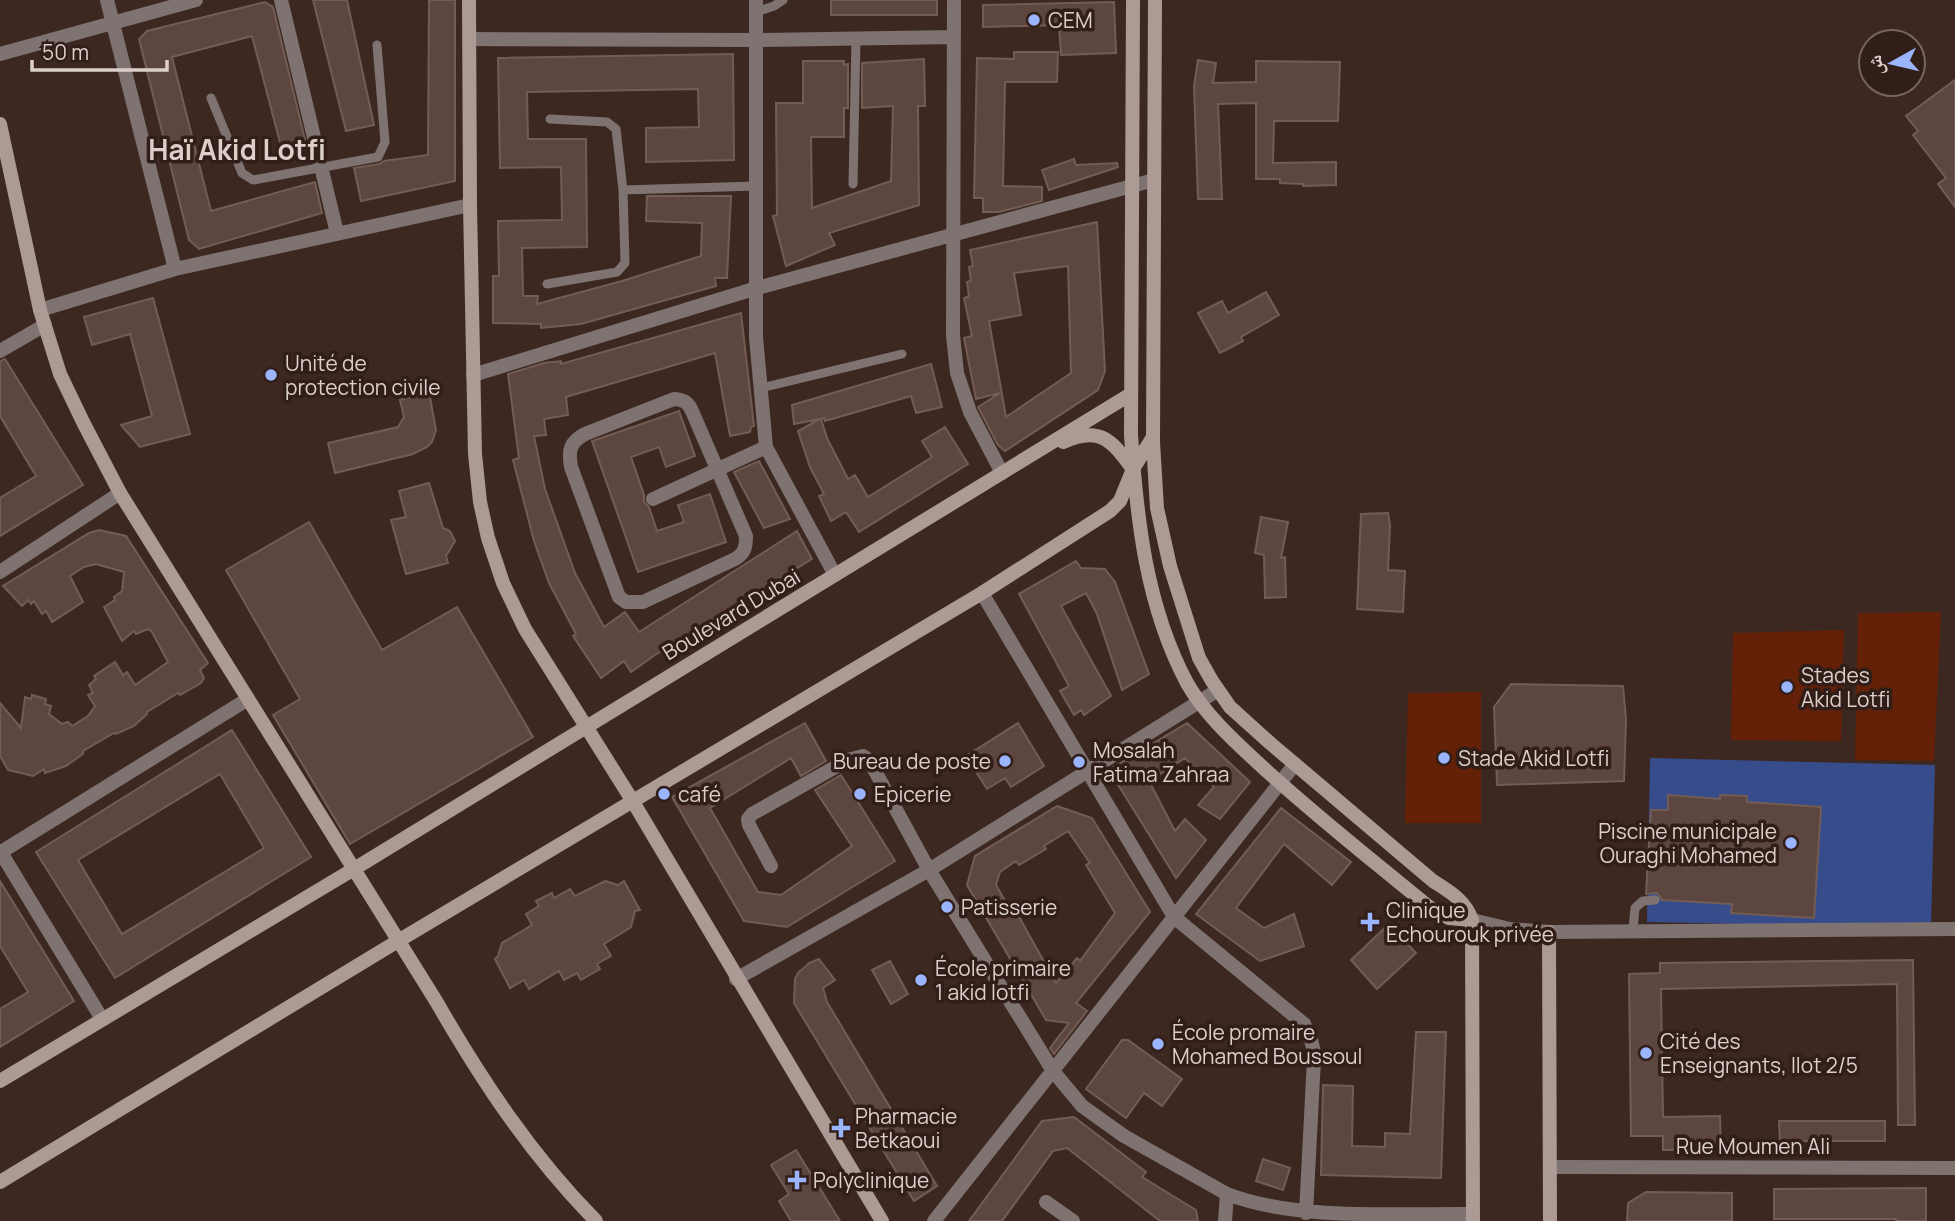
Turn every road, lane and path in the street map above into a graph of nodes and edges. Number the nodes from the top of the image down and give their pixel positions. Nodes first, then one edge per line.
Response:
1 (107, 0) edge
2 (196, 0) edge
3 (281, 0) edge
4 (469, 0) edge
5 (783, 0) edge
6 (954, 0) edge
7 (1133, 0) edge
8 (1155, 0) edge
9 (756, 6) edge
10 (113, 22) junction
11 (954, 37) junction
12 (856, 38) junction
13 (470, 39) junction
14 (756, 40) junction
15 (377, 45) dead end
16 (0, 54) edge
17 (211, 98) dead end
18 (550, 120) dead end
19 (0, 124) edge
20 (322, 169) junction
21 (1154, 180) junction
22 (853, 184) dead end
23 (756, 187) junction
24 (1132, 188) junction
25 (623, 190) junction
26 (470, 205) junction
27 (337, 233) junction
28 (954, 236) junction
29 (175, 269) junction
30 (547, 284) dead end
31 (757, 288) junction
32 (40, 310) junction
33 (45, 325) junction
34 (0, 351) edge
35 (902, 354) dead end
36 (473, 375) junction
37 (761, 388) junction
38 (1131, 394) junction
39 (1153, 437) junction
40 (766, 447) junction
41 (1030, 456) junction
42 (1133, 469) junction
43 (718, 470) junction
44 (1002, 473) junction
45 (120, 493) junction
46 (653, 499) dead end
47 (1136, 505) junction
48 (1157, 508) junction
49 (1110, 511) junction
50 (0, 572) edge
51 (835, 575) junction
52 (982, 593) junction
53 (1218, 690) junction
54 (248, 699) junction
55 (1199, 701) junction
56 (586, 727) junction
57 (1295, 764) junction
58 (1086, 771) junction
59 (1281, 784) junction
60 (632, 800) junction
61 (0, 852) edge
62 (771, 866) dead end
63 (354, 869) junction
64 (929, 870) junction
65 (1655, 900) dead end
66 (1174, 917) junction
67 (1472, 920) junction
68 (1955, 929) edge
69 (1633, 930) junction
70 (1549, 932) junction
71 (398, 941) junction
72 (736, 979) junction
73 (102, 1019) junction
74 (1053, 1070) junction
75 (0, 1080) edge
76 (1551, 1167) junction
77 (1955, 1168) edge
78 (0, 1182) edge
79 (1227, 1194) junction
80 (1046, 1202) dead end
81 (1306, 1213) junction
82 (1473, 1218) edge
83 (596, 1221) edge
84 (882, 1221) edge
85 (934, 1221) edge
86 (1073, 1221) edge
87 (1225, 1221) edge
88 (1550, 1221) edge

1 - 10 street
2 - 10 street
3 - 20 street
4 - 13 street
5 - 9 lane
6 - 11 street
7 - 24 street
8 - 21 street
9 - 14 street
10 - 16 street
10 - 29 street
11 - 12 street
11 - 28 street
12 - 14 street
12 - 22 lane
13 - 14 street
13 - 26 street
14 - 23 street
15 - 20 lane
17 - 20 lane
18 - 25 lane
19 - 32 street
20 - 27 street
21 - 24 street
21 - 39 street
23 - 25 lane
23 - 31 street
24 - 28 street
24 - 38 street
25 - 30 lane
26 - 27 street
26 - 36 street
27 - 29 street
28 - 31 street
28 - 44 street
29 - 32 street
31 - 36 street
31 - 37 street
32 - 33 street
33 - 34 street
33 - 45 street
35 - 37 lane
36 - 56 street
37 - 40 street
38 - 41 street, Boulevard Dubai
38 - 42 street
39 - 42 street
39 - 48 street
40 - 43 street
40 - 51 street
41 - 42 street
41 - 44 street, Boulevard Dubai
42 - 47 street
42 - 48 street
42 - 49 street
43 - 43 street
43 - 46 street
44 - 51 street, Boulevard Dubai
45 - 50 street
45 - 54 street
47 - 49 street
47 - 55 street
48 - 53 street
49 - 52 street
51 - 56 street, Boulevard Dubai
52 - 58 street
52 - 60 street
53 - 55 street
53 - 57 street
54 - 61 street
54 - 63 street
55 - 58 street
55 - 59 street
56 - 60 street
56 - 63 street, Boulevard Dubai
57 - 59 street
57 - 67 street
58 - 64 street
58 - 66 street
59 - 66 street
59 - 67 street
60 - 71 street
60 - 72 street
61 - 73 street
62 - 64 street
63 - 71 street
63 - 73 street, Boulevard Dubai
64 - 72 street
64 - 74 street
65 - 69 lane
66 - 74 street
66 - 81 street
67 - 70 street
67 - 82 street
68 - 69 street
69 - 70 street
70 - 76 street
71 - 78 street
71 - 83 street
72 - 84 street
73 - 75 street, Boulevard Dubai
74 - 79 street
74 - 85 street
76 - 77 street, Rue Moumen Ali
76 - 88 street
79 - 81 street
79 - 87 street
80 - 86 street
81 - 82 street

